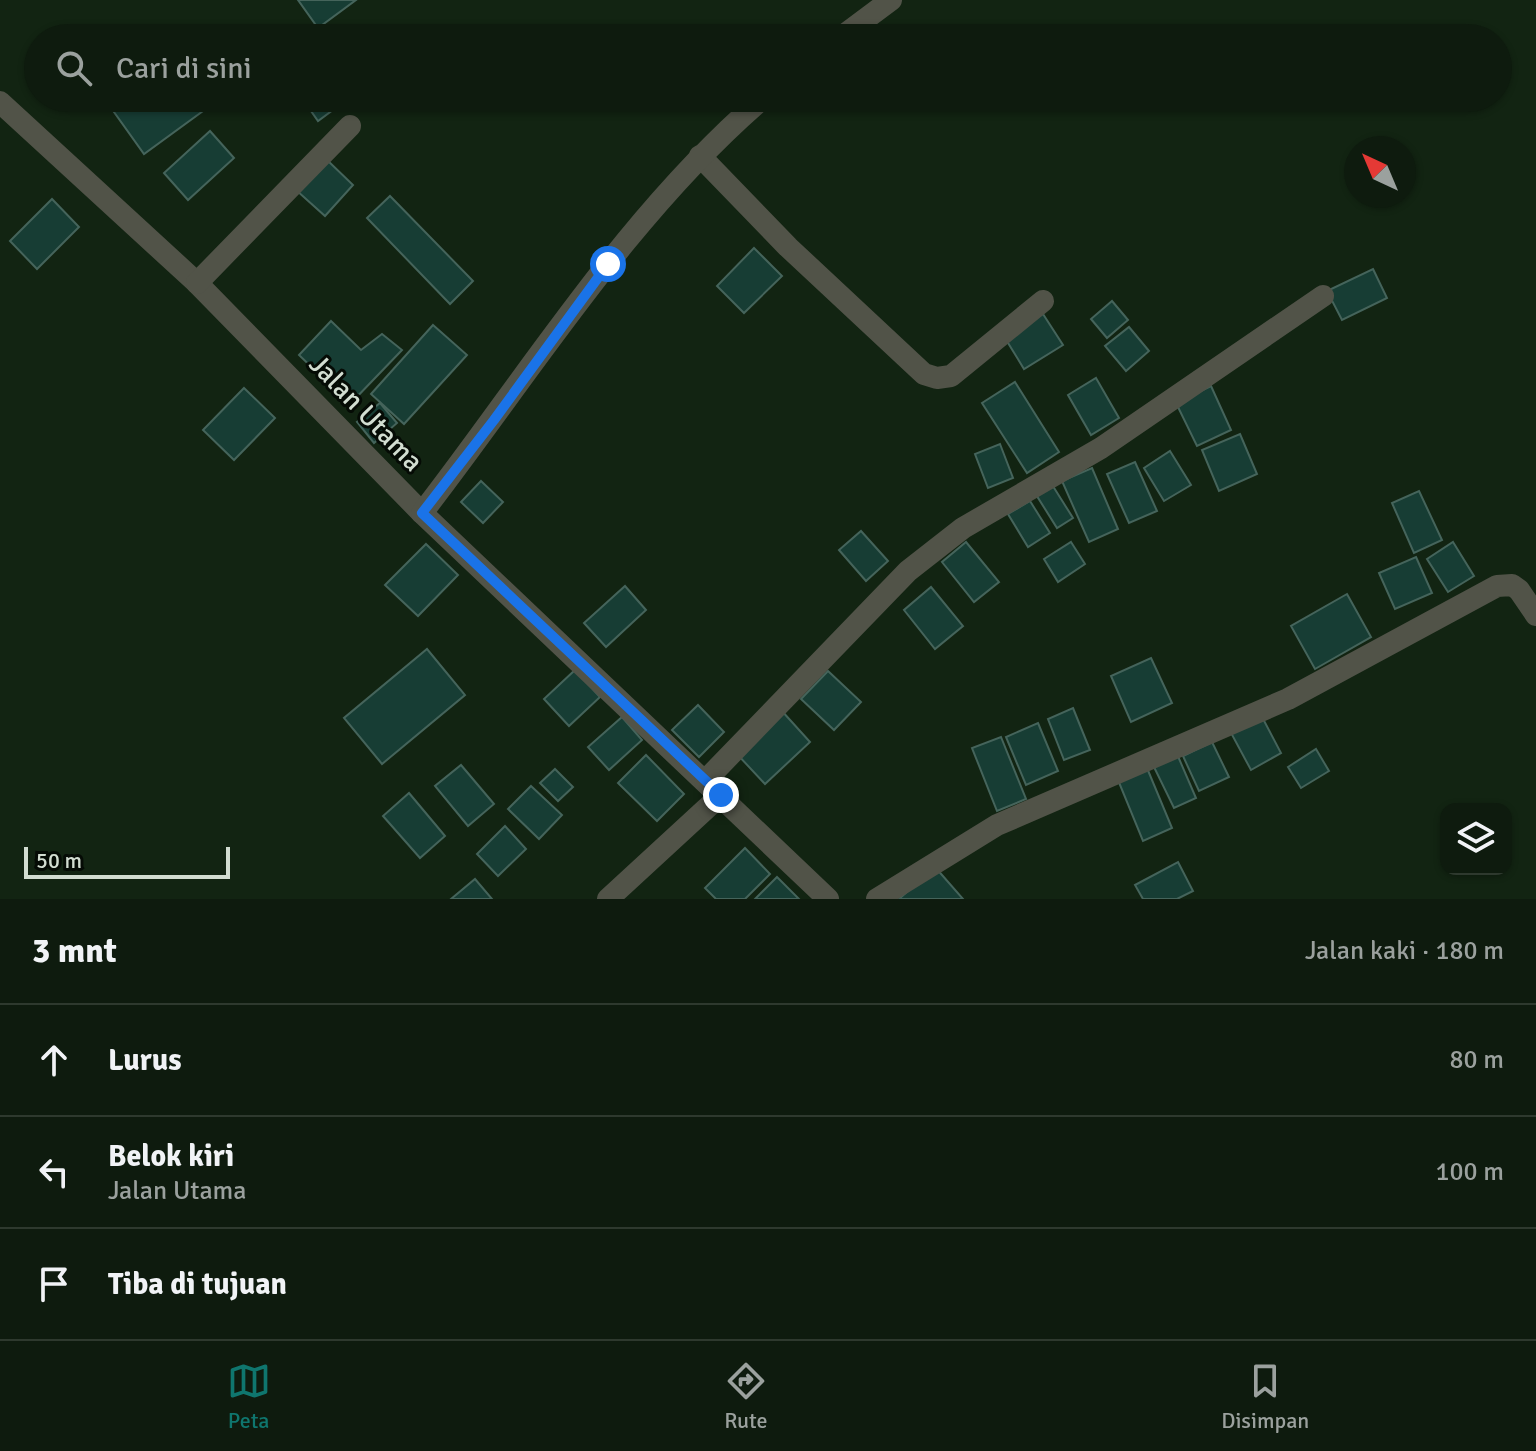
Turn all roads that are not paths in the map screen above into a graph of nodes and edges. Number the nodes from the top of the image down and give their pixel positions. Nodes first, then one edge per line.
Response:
1 (891, 0) edge
2 (859, 24) edge
3 (0, 102) edge
4 (748, 112) edge
5 (350, 126) dead end
6 (700, 156) junction
7 (197, 283) junction
8 (1323, 296) dead end
9 (1043, 301) dead end
10 (422, 513) junction
11 (1536, 615) edge
12 (713, 788) junction
13 (614, 897) edge
14 (828, 899) edge
15 (877, 899) edge

1 - 2 street
3 - 7 street, Jalan Utama
4 - 6 street
5 - 7 street
6 - 9 street
6 - 10 street
7 - 10 street, Jalan Utama
8 - 12 street
10 - 12 street, Jalan Utama
11 - 15 street
12 - 13 street
12 - 14 street, Jalan Utama

